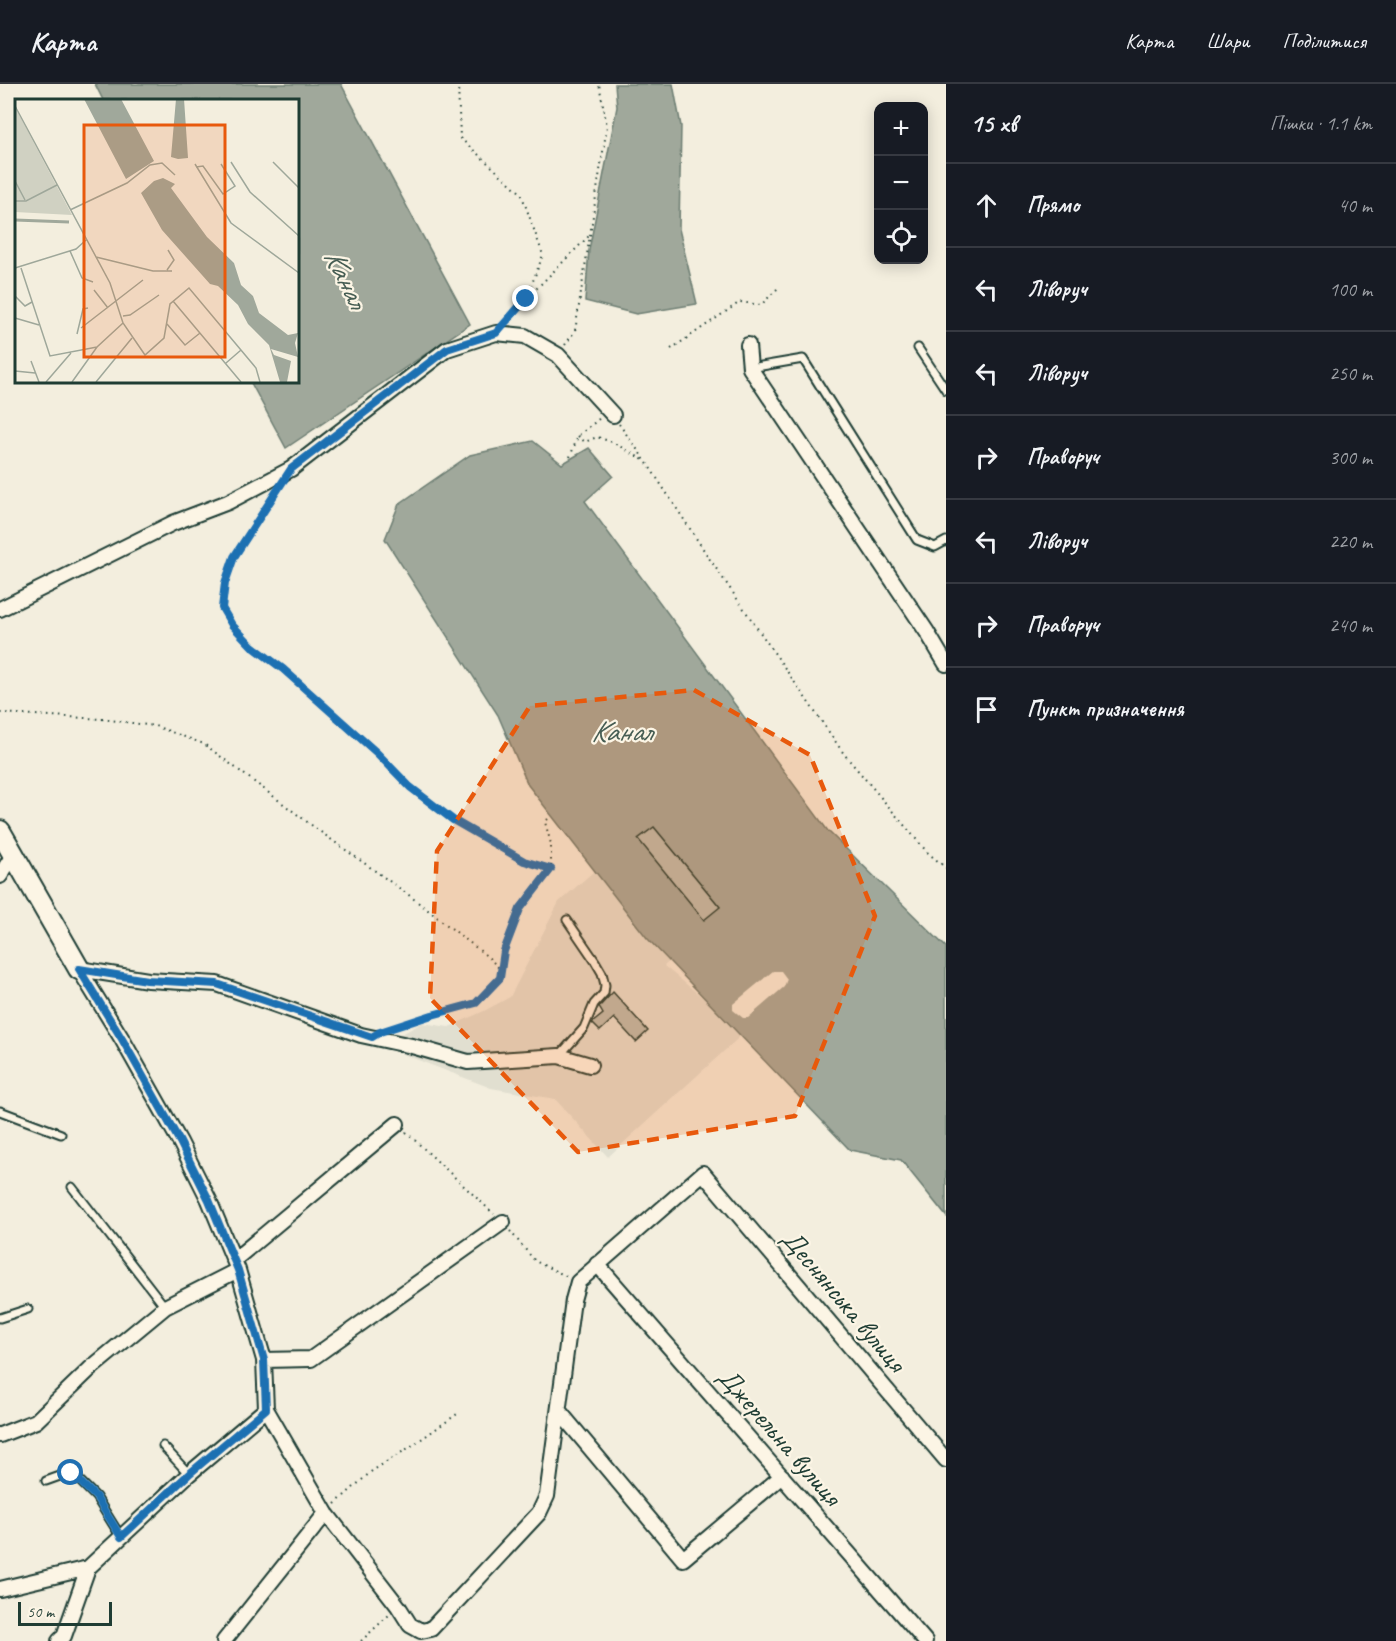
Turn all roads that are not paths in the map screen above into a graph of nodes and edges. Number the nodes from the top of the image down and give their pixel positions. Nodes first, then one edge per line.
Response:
1 (748, 345) dead end
2 (918, 348) dead end
3 (750, 368) junction
4 (946, 390) edge
5 (611, 413) road end
6 (946, 541) edge
7 (0, 609) edge
8 (946, 664) edge
9 (0, 831) edge
10 (13, 855) junction
11 (0, 876) edge
12 (567, 920) dead end
13 (79, 969) junction
14 (559, 1056) junction
15 (590, 1065) dead end
16 (0, 1111) edge
17 (397, 1124) road end
18 (62, 1134) dead end
19 (72, 1186) dead end
20 (503, 1222) road end
21 (597, 1264) junction
22 (236, 1265) junction
23 (165, 1307) junction
24 (28, 1309) dead end
25 (0, 1318) edge
26 (264, 1360) junction
27 (266, 1409) junction
28 (559, 1411) junction
29 (0, 1435) edge
30 (163, 1446) dead end
31 (946, 1460) edge
32 (189, 1474) junction
33 (782, 1476) junction
34 (46, 1480) dead end
35 (326, 1513) junction
36 (121, 1537) junction
37 (88, 1568) junction
38 (0, 1589) edge
39 (59, 1641) edge
40 (224, 1641) edge
41 (925, 1641) edge

1 - 3 street
2 - 4 lane
3 - 6 lane
3 - 8 street
5 - 7 street
9 - 10 street
10 - 11 street
10 - 13 street
12 - 14 lane
13 - 14 street
13 - 22 street
14 - 15 street
16 - 18 lane
17 - 22 street
19 - 23 lane
20 - 26 street
21 - 28 street
21 - 31 street, Деснянська вулиця
21 - 33 street, Джерельна вулиця
22 - 23 street
22 - 26 street
23 - 29 street
24 - 25 lane
26 - 27 street
27 - 32 street
27 - 35 street
28 - 33 street
28 - 35 street
30 - 32 lane
32 - 36 street
33 - 41 street, Джерельна вулиця
34 - 36 lane
35 - 40 street
36 - 37 street
37 - 38 street
37 - 39 street

